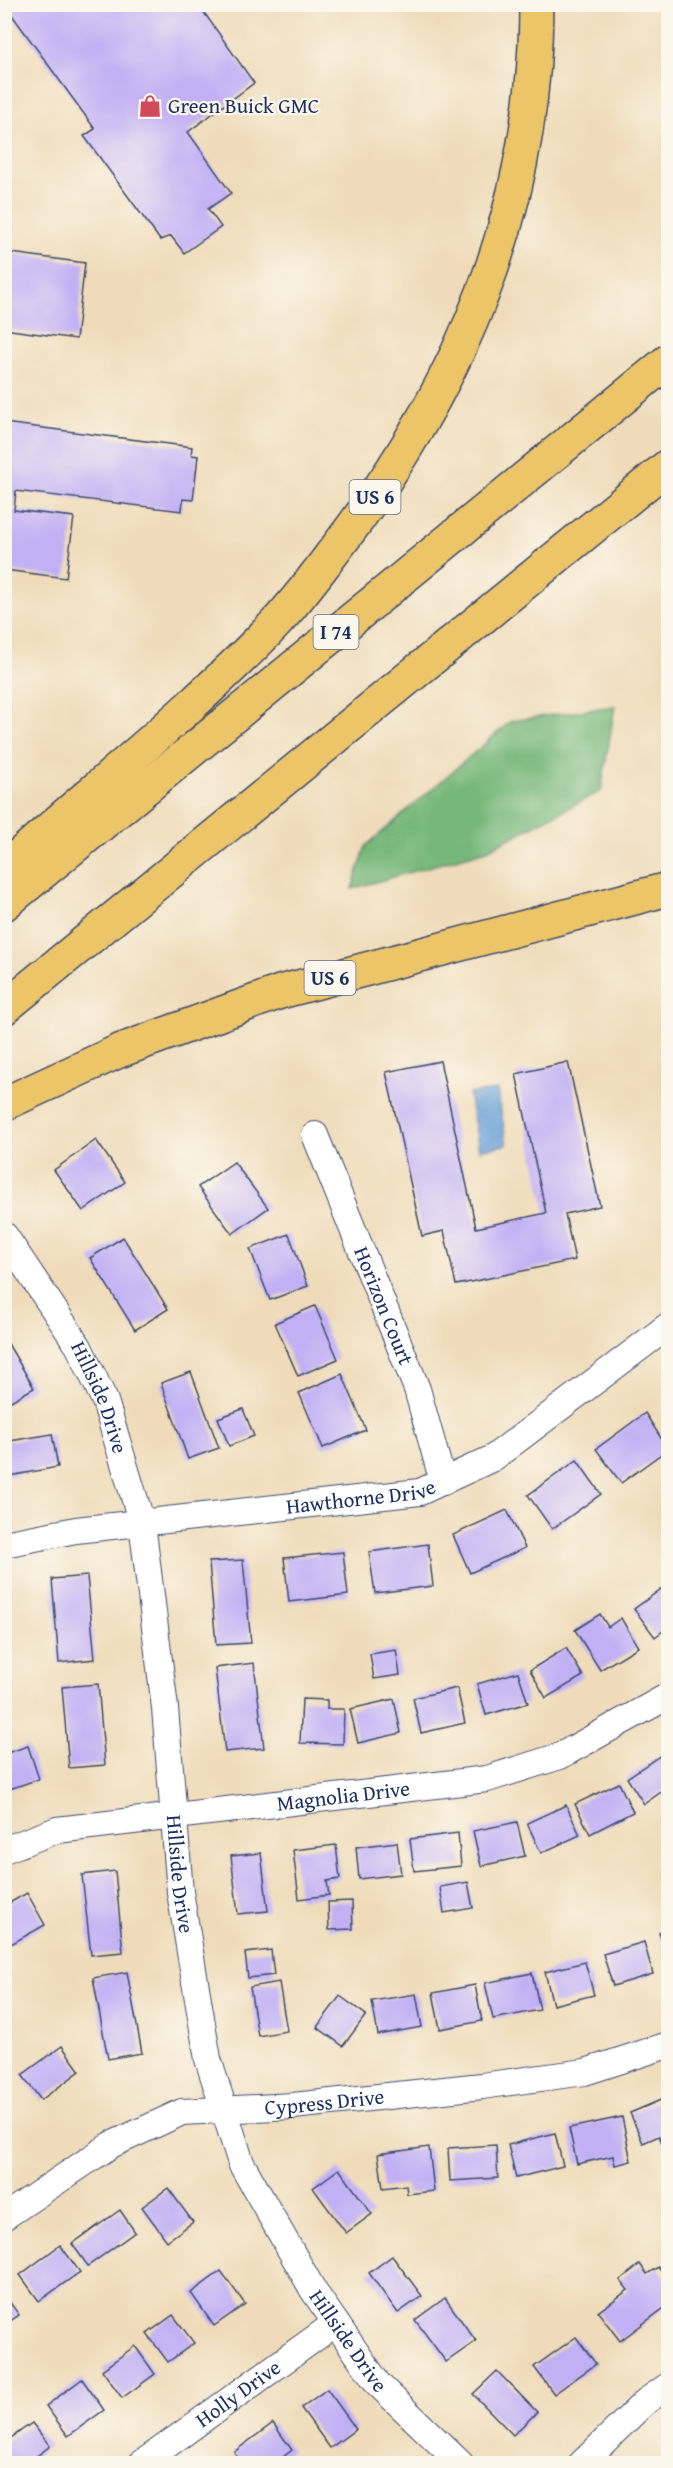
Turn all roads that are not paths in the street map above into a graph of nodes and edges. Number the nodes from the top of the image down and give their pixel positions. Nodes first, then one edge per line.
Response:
1 (536, 4) edge
2 (669, 362) edge
3 (669, 466) edge
4 (4, 869) edge
5 (669, 889) edge
6 (4, 904) edge
7 (4, 1008) edge
8 (4, 1104) edge
9 (315, 1135) dead end
10 (5, 1236) edge
11 (669, 1326) edge
12 (443, 1482) junction
13 (142, 1522) junction
14 (4, 1544) edge
15 (669, 1696) edge
16 (174, 1815) junction
17 (4, 1850) edge
18 (669, 2045) edge
19 (224, 2110) junction
20 (4, 2217) edge
21 (336, 2323) junction
22 (669, 2386) edge
23 (141, 2463) edge
24 (461, 2463) edge
25 (581, 2463) edge

1 - 4 highway, US 6
2 - 6 highway, I 74
3 - 7 highway
5 - 8 highway, US 6
9 - 12 street, Horizon Court
10 - 13 street, Hillside Drive
11 - 12 street, Hawthorne Drive
12 - 13 street, Hawthorne Drive
13 - 14 street, Hawthorne Drive
13 - 16 street, Hillside Drive
15 - 16 street, Magnolia Drive
16 - 17 street, Magnolia Drive
16 - 19 street, Hillside Drive
18 - 19 street, Cypress Drive
19 - 20 street, Cypress Drive
19 - 21 street, Hillside Drive
21 - 23 street, Holly Drive
21 - 24 street, Hillside Drive
22 - 25 street

